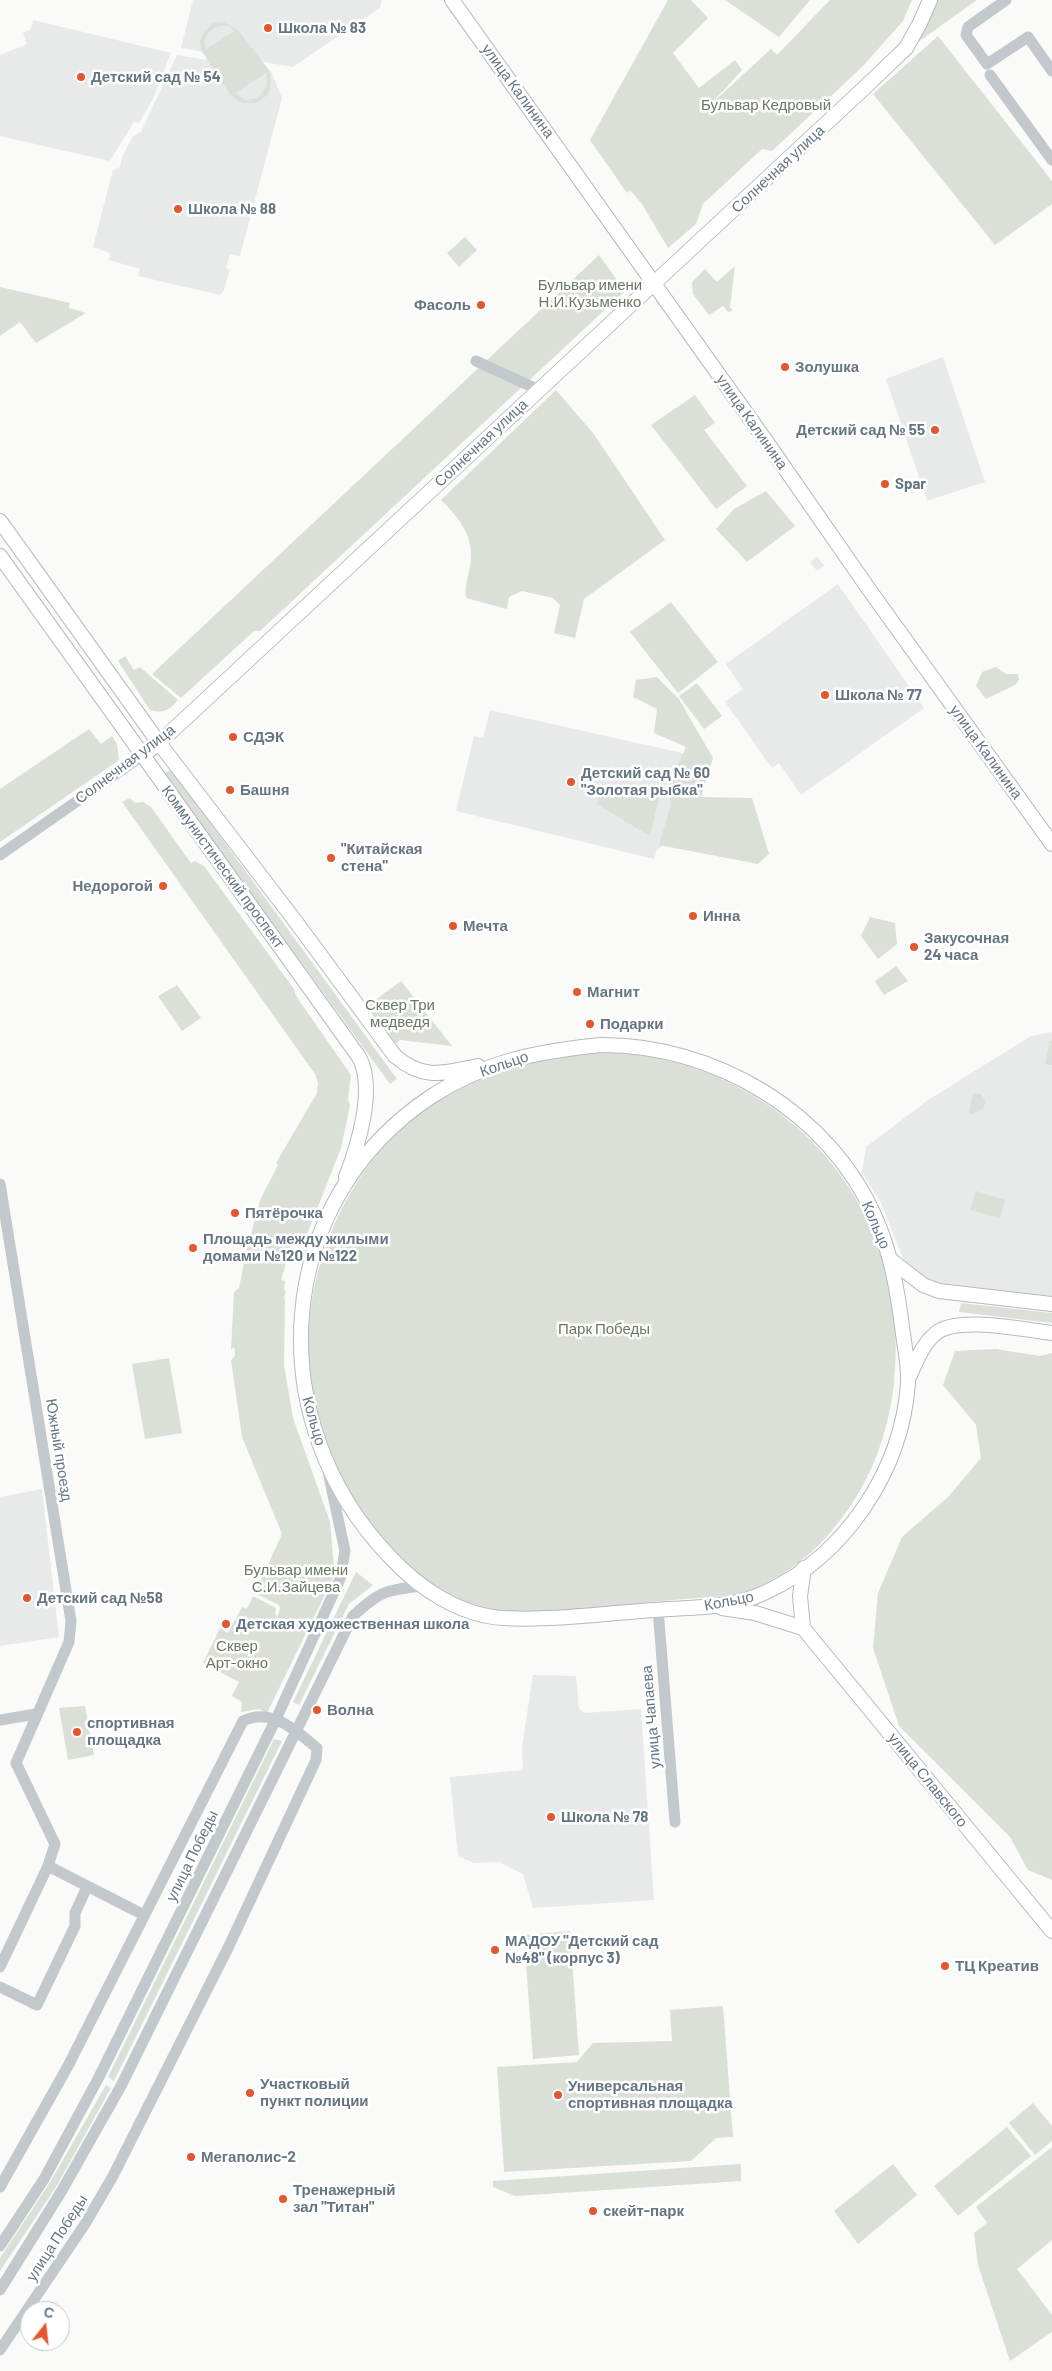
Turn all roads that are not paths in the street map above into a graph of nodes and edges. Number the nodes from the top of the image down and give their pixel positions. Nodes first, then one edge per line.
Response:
1 (452, 0) edge
2 (930, 0) edge
3 (1006, 0) edge
4 (1052, 71) edge
5 (990, 75) dead end
6 (1052, 160) edge
7 (654, 284) junction
8 (476, 361) dead end
9 (539, 390) junction
10 (0, 521) edge
11 (0, 556) edge
12 (159, 743) junction
13 (142, 755) junction
14 (1052, 844) edge
15 (0, 855) edge
16 (498, 1063) junction
17 (0, 1184) edge
18 (336, 1200) junction
19 (891, 1260) junction
20 (1052, 1304) edge
21 (1052, 1333) edge
22 (909, 1378) junction
23 (325, 1460) junction
24 (804, 1568) junction
25 (422, 1586) junction
26 (710, 1606) junction
27 (658, 1609) junction
28 (803, 1628) junction
29 (36, 1714) junction
30 (276, 1719) junction
31 (0, 1720) edge
32 (296, 1730) junction
33 (675, 1822) dead end
34 (48, 1866) junction
35 (88, 1888) junction
36 (144, 1915) junction
37 (1052, 1932) edge
38 (0, 1967) edge
39 (0, 1987) edge
40 (0, 2187) edge
41 (0, 2246) edge
42 (0, 2290) edge
43 (0, 2350) edge

1 - 7 main road, улица Калинина
2 - 7 main road, Солнечная улица
3 - 4 street
5 - 6 street
7 - 9 main road, Солнечная улица
7 - 14 main road, улица Калинина
8 - 9 street
9 - 12 main road, Солнечная улица
10 - 12 main road, Коммунистический проспект
11 - 13 main road, Коммунистический проспект
12 - 13 main road, Солнечная улица
12 - 16 main road, Коммунистический проспект
13 - 15 street, Солнечная улица
13 - 18 main road, Коммунистический проспект
16 - 18 main road, Кольцо
16 - 19 main road, Кольцо
17 - 29 street, Южный проезд
18 - 23 main road, Кольцо
19 - 20 main road
19 - 22 main road, Кольцо
21 - 22 main road
22 - 24 main road, Кольцо
23 - 25 main road, Кольцо
23 - 30 street, улица Победы
24 - 26 main road, Кольцо
24 - 28 main road
25 - 27 main road, Кольцо
25 - 32 street, улица Победы
26 - 27 main road, Кольцо
26 - 28 main road
27 - 33 street, улица Чапаева
28 - 37 main road, улица Славского
29 - 31 street
29 - 34 street, Южный проезд
30 - 32 street
30 - 36 street
30 - 41 street, улица Победы
32 - 42 street, улица Победы
32 - 43 street, улица Победы
34 - 35 street
34 - 38 street, Южный проезд
35 - 36 street
35 - 39 street
36 - 40 street

